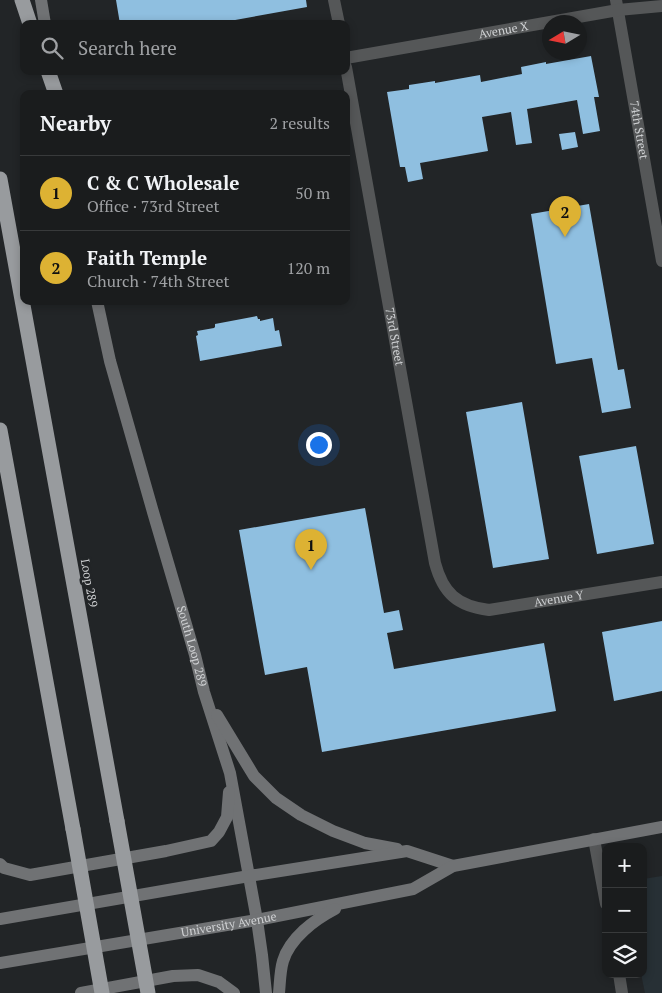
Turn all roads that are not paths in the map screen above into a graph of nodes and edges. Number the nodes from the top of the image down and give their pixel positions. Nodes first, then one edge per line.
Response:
1 (22, 0) edge
2 (41, 0) edge
3 (334, 0) edge
4 (617, 5) edge
5 (662, 6) edge
6 (29, 20) edge
7 (44, 20) edge
8 (338, 20) edge
9 (350, 57) edge
10 (49, 75) edge
11 (54, 75) edge
12 (347, 75) edge
13 (55, 90) edge
14 (55, 90) edge
15 (0, 179) edge
16 (662, 261) edge
17 (20, 289) edge
18 (23, 305) edge
19 (98, 305) edge
20 (0, 430) edge
21 (662, 582) edge
22 (458, 600) joint
23 (204, 692) junction
24 (230, 774) junction
25 (662, 827) edge
26 (594, 840) junction
27 (407, 851) junction
28 (0, 864) edge
29 (453, 866) junction
30 (249, 876) junction
31 (603, 888) edge
32 (351, 902) junction
33 (0, 919) edge
34 (257, 920) junction
35 (0, 963) edge
36 (620, 978) edge
37 (81, 993) edge
38 (102, 993) edge
39 (148, 993) edge
40 (234, 993) edge
41 (266, 993) edge
42 (279, 993) edge
43 (622, 993) edge

1 - 6 highway
2 - 7 main road
3 - 8 street
4 - 5 street, Avenue X
4 - 9 street, Avenue X
4 - 16 street, 74th Street
10 - 13 highway
11 - 14 main road
12 - 22 street, 73rd Street
15 - 17 highway, Loop 289, bridge
18 - 39 highway, Loop 289, bridge
19 - 23 main road, South Loop 289
20 - 38 highway, bridge
21 - 22 street, Avenue Y
23 - 24 main road, South Loop 289
23 - 27 main road
24 - 28 main road
24 - 30 main road, South Loop 289
25 - 26 main road, University Avenue
26 - 29 main road, University Avenue
26 - 31 street
27 - 29 main road, University Avenue
27 - 30 main road, University Avenue
29 - 32 main road, University Avenue
30 - 33 main road, University Avenue
30 - 34 main road, South Loop 289
32 - 34 main road, University Avenue
32 - 42 main road
34 - 35 main road, University Avenue
34 - 41 main road, South Loop 289
36 - 43 street
37 - 40 main road

